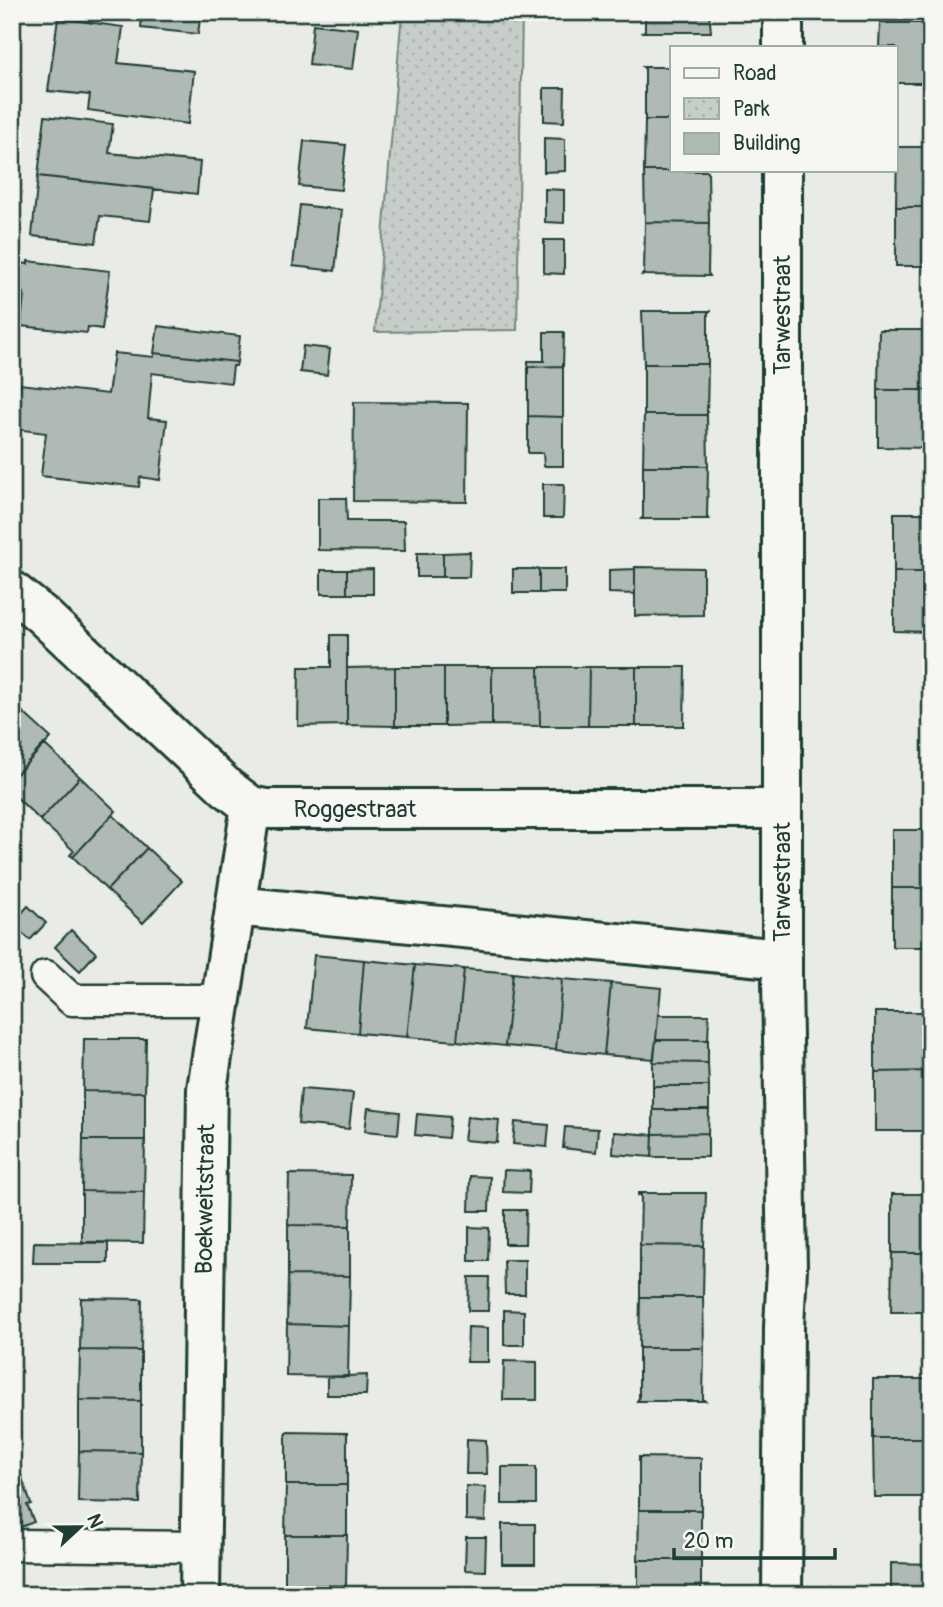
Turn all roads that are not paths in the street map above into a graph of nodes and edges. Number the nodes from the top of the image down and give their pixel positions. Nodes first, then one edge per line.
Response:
1 (783, 12) edge
2 (783, 46) edge
3 (782, 172) edge
4 (12, 591) edge
5 (251, 806) junction
6 (782, 809) junction
7 (235, 906) junction
8 (782, 959) junction
9 (46, 976) dead end
10 (220, 1000) junction
11 (12, 1545) edge
12 (200, 1547) junction
13 (200, 1595) edge
14 (782, 1595) edge

1 - 2 street
3 - 6 street, Tarwestraat
4 - 5 street
5 - 6 street, Roggestraat
5 - 7 street, Boekweitstraat
6 - 8 street, Tarwestraat
7 - 8 street
7 - 10 street, Boekweitstraat
8 - 14 street, Tarwestraat
9 - 10 lane
10 - 12 street, Boekweitstraat
11 - 12 lane
12 - 13 street, Boekweitstraat

